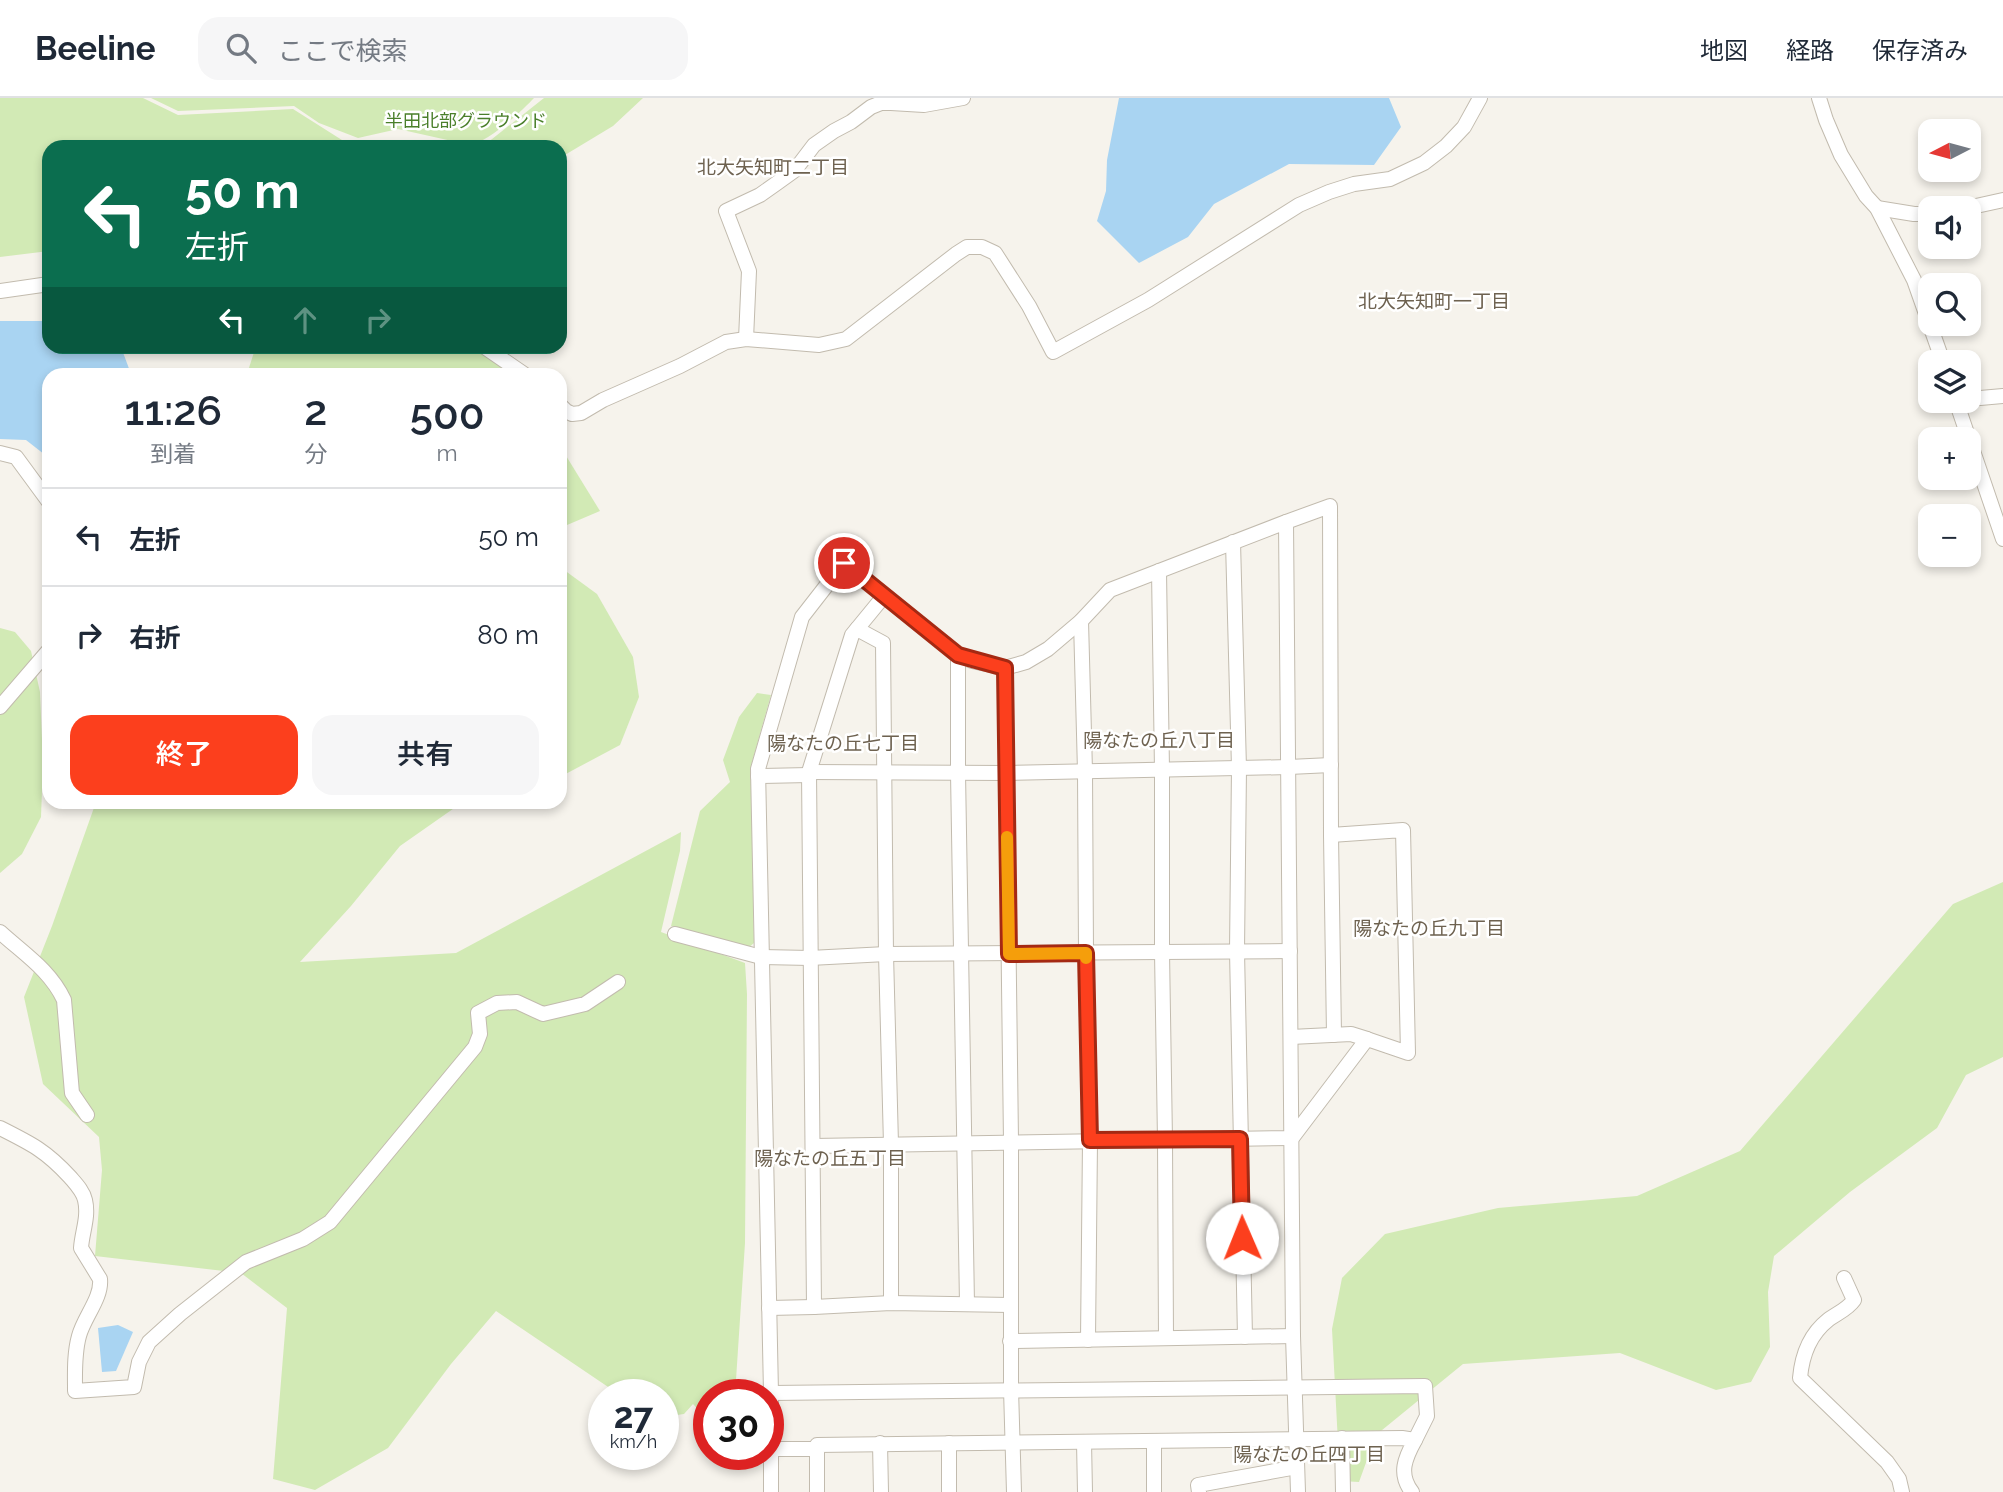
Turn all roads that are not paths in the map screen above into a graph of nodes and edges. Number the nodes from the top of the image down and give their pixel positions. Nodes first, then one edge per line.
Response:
1 (963, 98) edge
2 (1480, 98) edge
3 (1819, 98) edge
4 (2003, 200) edge
5 (1981, 205) edge
6 (1877, 208) junction
7 (1918, 214) edge
8 (42, 285) edge
9 (0, 291) edge
10 (746, 339) junction
11 (1939, 350) edge
12 (495, 354) edge
13 (515, 368) edge
14 (2003, 396) edge
15 (1981, 398) edge
16 (567, 412) edge
17 (1960, 413) edge
18 (0, 453) edge
19 (42, 492) edge
20 (1286, 522) junction
21 (2003, 539) edge
22 (1233, 542) junction
23 (1159, 571) junction
24 (884, 596) junction
25 (1081, 621) junction
26 (857, 629) junction
27 (958, 655) junction
28 (42, 658) edge
29 (1005, 668) junction
30 (0, 707) edge
31 (1331, 765) junction
32 (1289, 767) junction
33 (1239, 768) junction
34 (1162, 770) junction
35 (1085, 771) junction
36 (884, 773) junction
37 (958, 773) junction
38 (1006, 773) junction
39 (809, 774) junction
40 (758, 776) junction
41 (1331, 835) junction
42 (0, 932) edge
43 (675, 934) dead end
44 (1237, 951) junction
45 (1290, 951) junction
46 (1162, 952) junction
47 (1086, 953) junction
48 (886, 954) junction
49 (962, 954) junction
50 (1009, 954) junction
51 (761, 957) junction
52 (810, 958) junction
53 (618, 982) dead end
54 (1335, 1035) junction
55 (1291, 1037) junction
56 (1367, 1039) junction
57 (87, 1115) dead end
58 (0, 1128) edge
59 (1292, 1138) junction
60 (1240, 1139) junction
61 (1090, 1140) junction
62 (1165, 1140) junction
63 (964, 1142) junction
64 (1011, 1142) junction
65 (891, 1144) junction
66 (814, 1146) junction
67 (1844, 1278) dead end
68 (891, 1303) junction
69 (967, 1304) junction
70 (1010, 1304) junction
71 (814, 1307) junction
72 (769, 1308) junction
73 (1293, 1336) junction
74 (1245, 1337) junction
75 (1166, 1338) junction
76 (1088, 1340) junction
77 (1010, 1341) junction
78 (771, 1379) edge
79 (1294, 1386) junction
80 (1011, 1389) junction
81 (784, 1393) edge
82 (1342, 1438) junction
83 (1297, 1440) junction
84 (1415, 1440) junction
85 (1154, 1441) junction
86 (1084, 1442) junction
87 (880, 1443) junction
88 (948, 1443) junction
89 (1011, 1443) junction
90 (817, 1449) junction
91 (784, 1450) edge
92 (1297, 1467) junction
93 (771, 1470) edge
94 (771, 1492) edge
95 (817, 1492) edge
96 (881, 1492) edge
97 (949, 1492) edge
98 (1014, 1492) edge
99 (1085, 1492) edge
100 (1154, 1492) edge
101 (1199, 1492) edge
102 (1298, 1492) edge
103 (1343, 1492) edge
104 (1412, 1492) edge
105 (1902, 1492) edge

1 - 10 street
2 - 10 street
3 - 6 street
4 - 5 street
6 - 7 street
6 - 11 street
8 - 9 street
10 - 16 street
12 - 13 street
14 - 15 street
17 - 21 street
18 - 19 street
20 - 22 street
20 - 31 street
20 - 32 street
22 - 23 street
22 - 33 street
23 - 25 street
23 - 34 street
24 - 26 street
24 - 27 street
24 - 40 street
25 - 29 street
25 - 35 street
26 - 36 street
26 - 39 street
27 - 29 street
27 - 37 street
28 - 30 street
29 - 38 street
31 - 32 street
31 - 41 street
32 - 33 street
32 - 45 street
33 - 34 street
33 - 44 street
34 - 35 street
34 - 46 street
35 - 38 street
35 - 47 street
36 - 37 street
36 - 39 street
36 - 48 street
37 - 38 street
37 - 49 street
38 - 50 street
39 - 40 street
39 - 52 street
40 - 51 street
41 - 54 street
41 - 56 street
42 - 57 street
43 - 51 street
44 - 45 street
44 - 46 street
44 - 60 street
45 - 55 street
46 - 47 street
46 - 62 street
47 - 50 street
47 - 61 street
48 - 49 street
48 - 52 street
48 - 65 street
49 - 50 street
49 - 63 street
50 - 64 street
51 - 52 street
51 - 72 street
52 - 66 street
53 - 58 street
54 - 55 street
54 - 56 street
55 - 59 street
56 - 59 street
59 - 60 street
59 - 73 street
60 - 62 street
60 - 74 street
61 - 62 street
61 - 64 street
61 - 76 street
62 - 75 street
63 - 64 street
63 - 65 street
63 - 69 street
64 - 70 street
65 - 66 street
65 - 68 street
66 - 71 street
67 - 105 street
68 - 69 street
68 - 71 street
69 - 70 street
70 - 77 street
71 - 72 street
72 - 78 street
73 - 74 street
73 - 79 street
74 - 75 street
75 - 76 street
76 - 77 street
77 - 80 street
79 - 80 street
79 - 83 street
79 - 84 street
80 - 81 street
80 - 89 street
82 - 83 street
82 - 84 street
82 - 103 street
83 - 85 street
83 - 92 street
84 - 104 street
85 - 86 street
85 - 100 street
86 - 89 street
86 - 99 street
87 - 88 street
87 - 90 street
87 - 96 street
88 - 89 street
88 - 97 street
89 - 98 street
90 - 91 street
90 - 95 street
92 - 101 street
92 - 102 street
93 - 94 street

